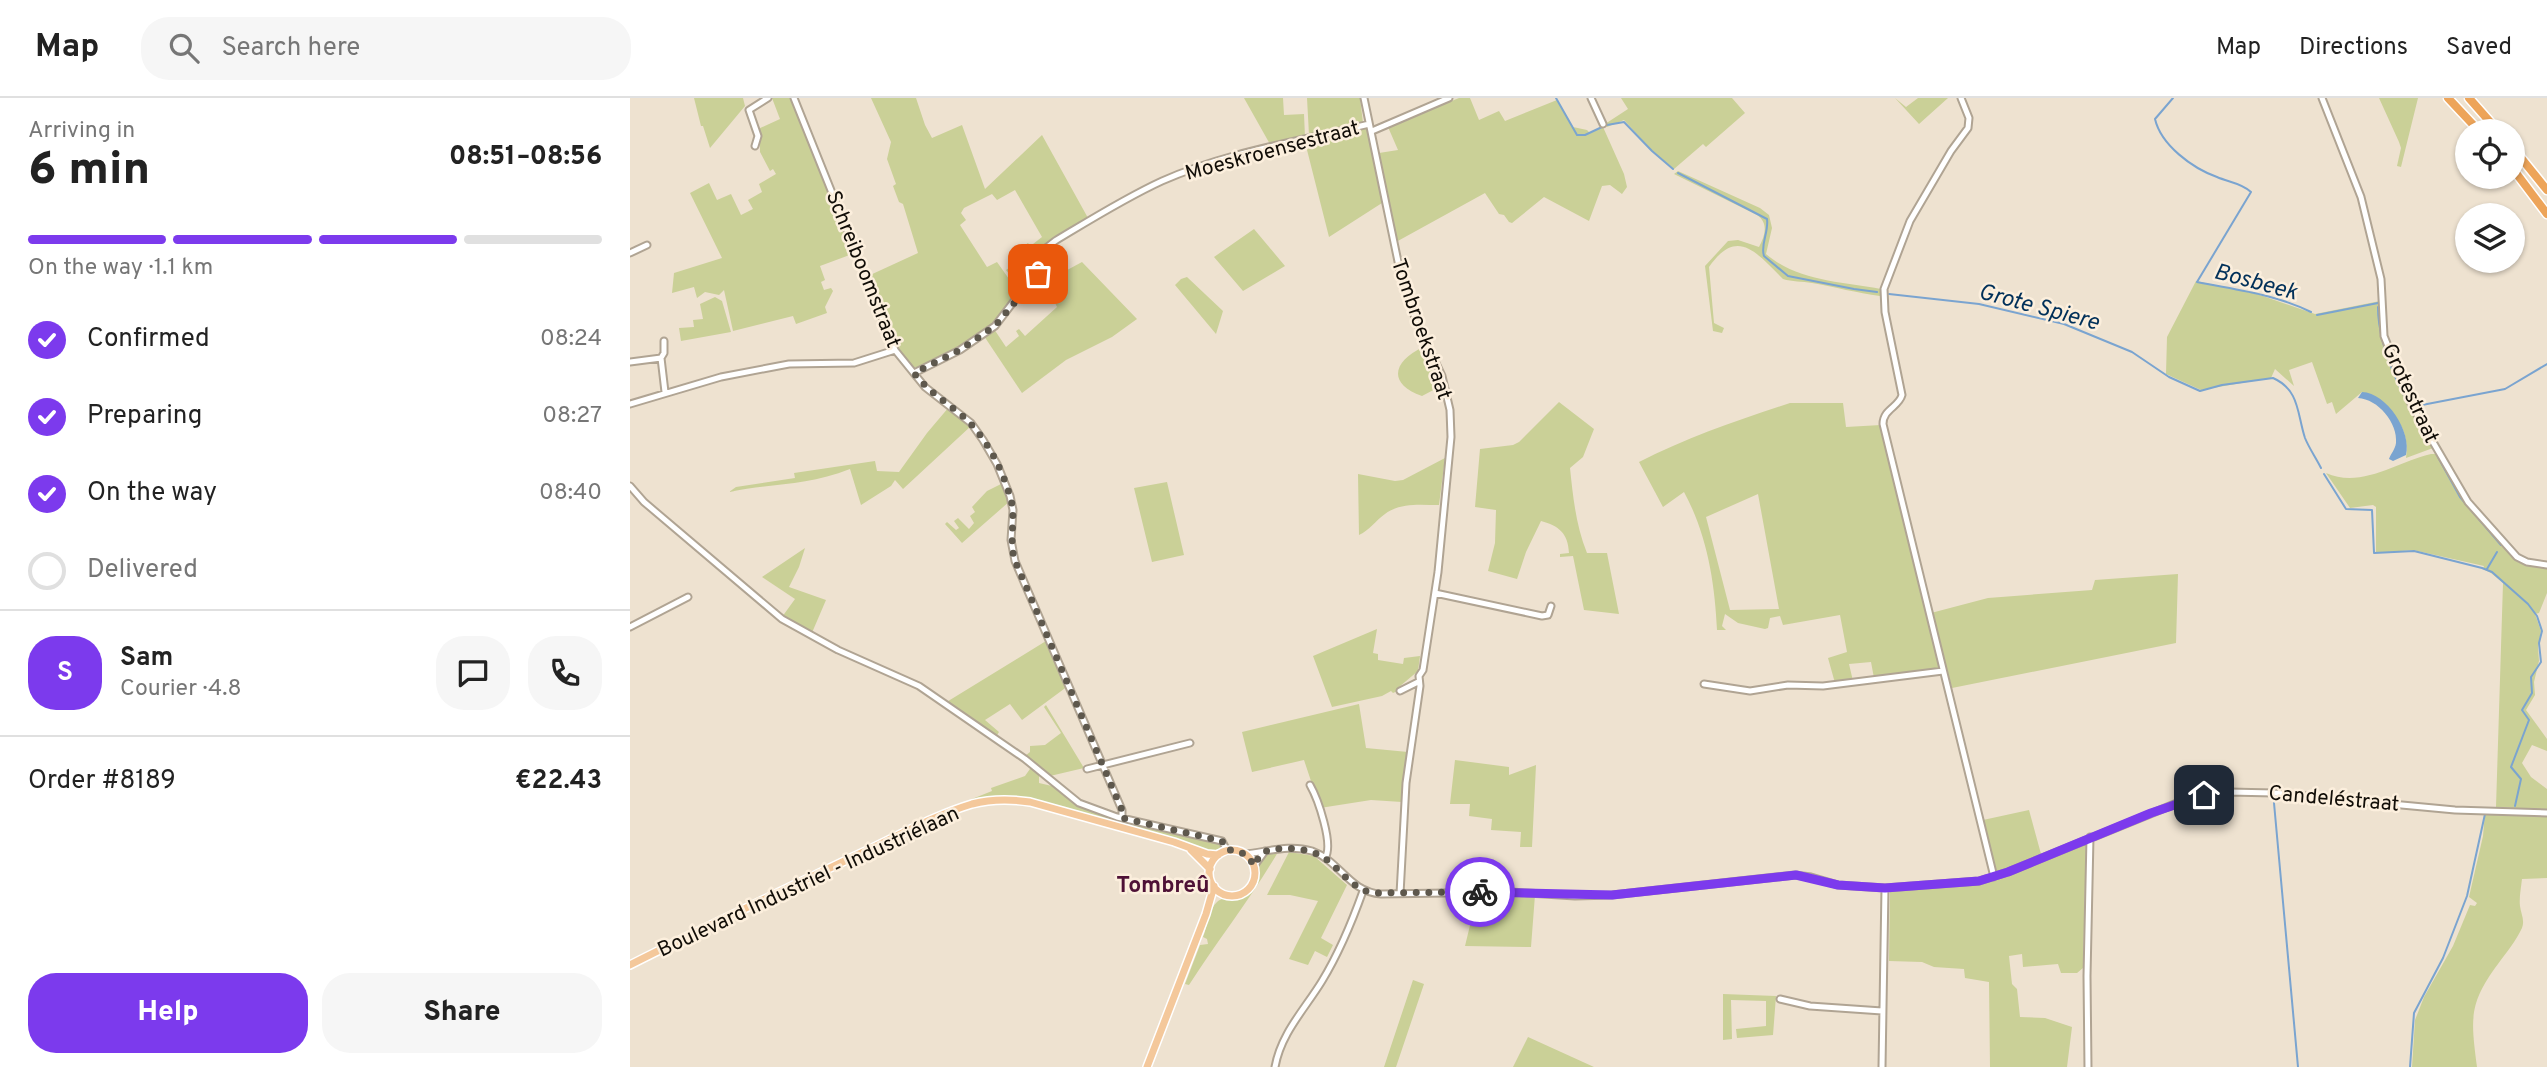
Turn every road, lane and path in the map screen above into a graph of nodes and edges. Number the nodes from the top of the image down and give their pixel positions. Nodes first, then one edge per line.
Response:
1 (768, 98) edge
2 (794, 98) edge
3 (1364, 98) edge
4 (1449, 98) edge
5 (1591, 98) edge
6 (1961, 98) edge
7 (2322, 98) edge
8 (2448, 98) edge
9 (2469, 98) edge
10 (2468, 119) edge
11 (2487, 119) edge
12 (1603, 124) dead end
13 (1371, 128) junction
14 (755, 146) dead end
15 (2525, 163) edge
16 (2525, 185) edge
17 (2547, 190) edge
18 (2547, 214) edge
19 (647, 245) dead end
20 (630, 253) edge
21 (664, 341) dead end
22 (895, 350) junction
23 (661, 358) junction
24 (630, 362) edge
25 (914, 373) junction
26 (665, 392) junction
27 (630, 404) edge
28 (630, 486) edge
29 (1438, 562) junction
30 (2547, 565) edge
31 (1435, 593) junction
32 (688, 597) dead end
33 (1433, 600) junction
34 (1550, 606) dead end
35 (630, 627) edge
36 (1943, 671) junction
37 (1419, 682) junction
38 (1704, 684) dead end
39 (1400, 691) dead end
40 (1190, 743) dead end
41 (1104, 764) junction
42 (1087, 769) dead end
43 (1310, 785) dead end
44 (2547, 813) edge
45 (1122, 818) junction
46 (2090, 837) junction
47 (1191, 849) junction
48 (1227, 850) junction
49 (1268, 850) junction
50 (1245, 854) junction
51 (1218, 855) junction
52 (1325, 858) junction
53 (1254, 866) junction
54 (1210, 869) junction
55 (1994, 877) junction
56 (1214, 886) junction
57 (1885, 888) junction
58 (1363, 891) junction
59 (1399, 894) junction
60 (1227, 895) junction
61 (1206, 914) junction
62 (630, 965) edge
63 (1780, 999) dead end
64 (1882, 1011) junction
65 (1147, 1067) edge
66 (1275, 1067) edge
67 (1882, 1067) edge
68 (2088, 1067) edge

1 - 14 street
2 - 22 street, Schreiboomstraat
3 - 13 street, Tombroekstraat
4 - 13 street, Moeskroensestraat
5 - 12 street
6 - 36 street
7 - 30 street, Grotestraat
8 - 10 highway
9 - 11 highway
13 - 25 street, Moeskroensestraat
13 - 29 street, Tombroekstraat
15 - 17 highway
16 - 18 highway
19 - 20 street
21 - 23 street
22 - 25 street, Schreiboomstraat
22 - 26 street
23 - 24 street
23 - 26 street
25 - 41 street, Schreiboomstraat
26 - 27 street
28 - 45 street
29 - 31 street, Tombroekstraat
29 - 33 street, Tombroekstraat
31 - 33 street, Tombroekstraat
31 - 34 street
32 - 35 street
33 - 37 street, Tombroekstraat
36 - 38 street
36 - 55 street
37 - 39 street
37 - 59 street, Tombroekstraat
40 - 41 street
41 - 42 street
41 - 45 street, Schreiboomstraat
43 - 52 street
44 - 46 street, Candeléstraat
45 - 48 street
46 - 55 street, Candeléstraat
46 - 68 street
47 - 51 main road, Boulevard Industriel - Industriélaan
47 - 54 main road, Boulevard Industriel - Industriélaan
47 - 62 main road, Boulevard Industriel - Industriélaan
48 - 50 main road
48 - 51 main road
49 - 50 street
49 - 52 street
49 - 53 street
50 - 53 main road
51 - 54 main road
52 - 58 street
53 - 60 main road
54 - 56 main road
55 - 57 street, Candeléstraat
56 - 60 main road
56 - 61 main road
57 - 59 street, Candeléstraat
57 - 64 street
58 - 59 street, Candeléstraat
58 - 66 street
60 - 61 main road
61 - 65 main road
63 - 64 street
64 - 67 street

